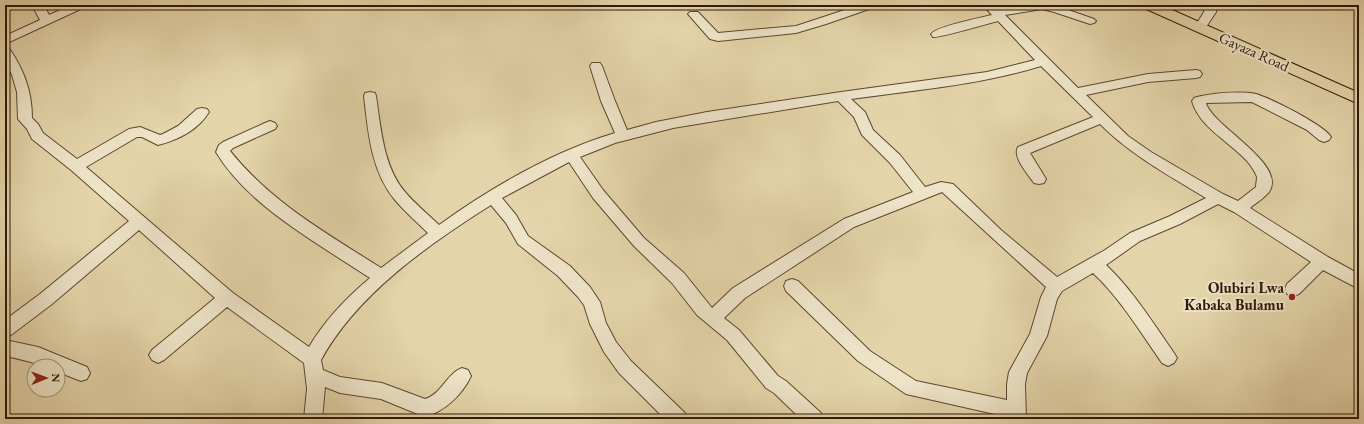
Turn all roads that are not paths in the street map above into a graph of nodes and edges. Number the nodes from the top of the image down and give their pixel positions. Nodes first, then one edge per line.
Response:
1 (38, 5) edge
2 (81, 5) edge
3 (871, 5) edge
4 (1149, 5) edge
5 (1211, 5) edge
6 (995, 12) edge
7 (694, 14) dead end
8 (46, 21) junction
9 (1090, 21) dead end
10 (1200, 28) junction
11 (937, 34) dead end
12 (5, 40) edge
13 (5, 51) edge
14 (1043, 62) junction
15 (596, 66) dead end
16 (1196, 74) dead end
17 (1075, 93) junction
18 (370, 96) dead end
19 (841, 96) junction
20 (1359, 99) edge
21 (202, 112) dead end
22 (1101, 119) junction
23 (270, 126) dead end
24 (623, 136) junction
25 (1324, 137) dead end
26 (572, 156) junction
27 (76, 166) junction
28 (1039, 179) dead end
29 (922, 194) junction
30 (493, 197) junction
31 (1218, 198) junction
32 (1239, 208) junction
33 (138, 222) junction
34 (437, 233) junction
35 (1322, 261) junction
36 (1094, 264) junction
37 (380, 276) junction
38 (1359, 282) edge
39 (792, 286) dead end
40 (1056, 286) junction
41 (1293, 289) dead end
42 (227, 298) junction
43 (713, 318) junction
44 (5, 330) edge
45 (5, 348) edge
46 (158, 355) dead end
47 (1168, 358) dead end
48 (314, 367) junction
49 (80, 373) dead end
50 (462, 376) dead end
51 (1016, 414) edge
52 (313, 419) edge
53 (678, 419) edge
54 (814, 419) edge

1 - 8 street
2 - 8 street
3 - 7 street
4 - 10 main road, Gayaza Road
5 - 10 street
6 - 9 street
6 - 11 street
6 - 14 street
8 - 12 street
10 - 20 main road, Gayaza Road
13 - 27 street
14 - 17 street
14 - 19 street
15 - 24 street
16 - 17 street
17 - 22 street
18 - 34 street
19 - 24 street
19 - 29 street
21 - 27 street
22 - 28 street
22 - 31 street
23 - 37 street
24 - 26 street
25 - 32 street
26 - 30 street
26 - 43 street
27 - 33 street
29 - 40 street
29 - 43 street
30 - 34 street
30 - 53 street
31 - 32 street
31 - 36 street
32 - 35 street
33 - 42 street
33 - 44 street
34 - 37 street
35 - 38 street
35 - 41 street
36 - 40 street
36 - 47 street
37 - 48 street
39 - 51 street
40 - 51 street
42 - 46 street
42 - 48 street
43 - 54 street
45 - 49 street
48 - 50 street
48 - 52 street

